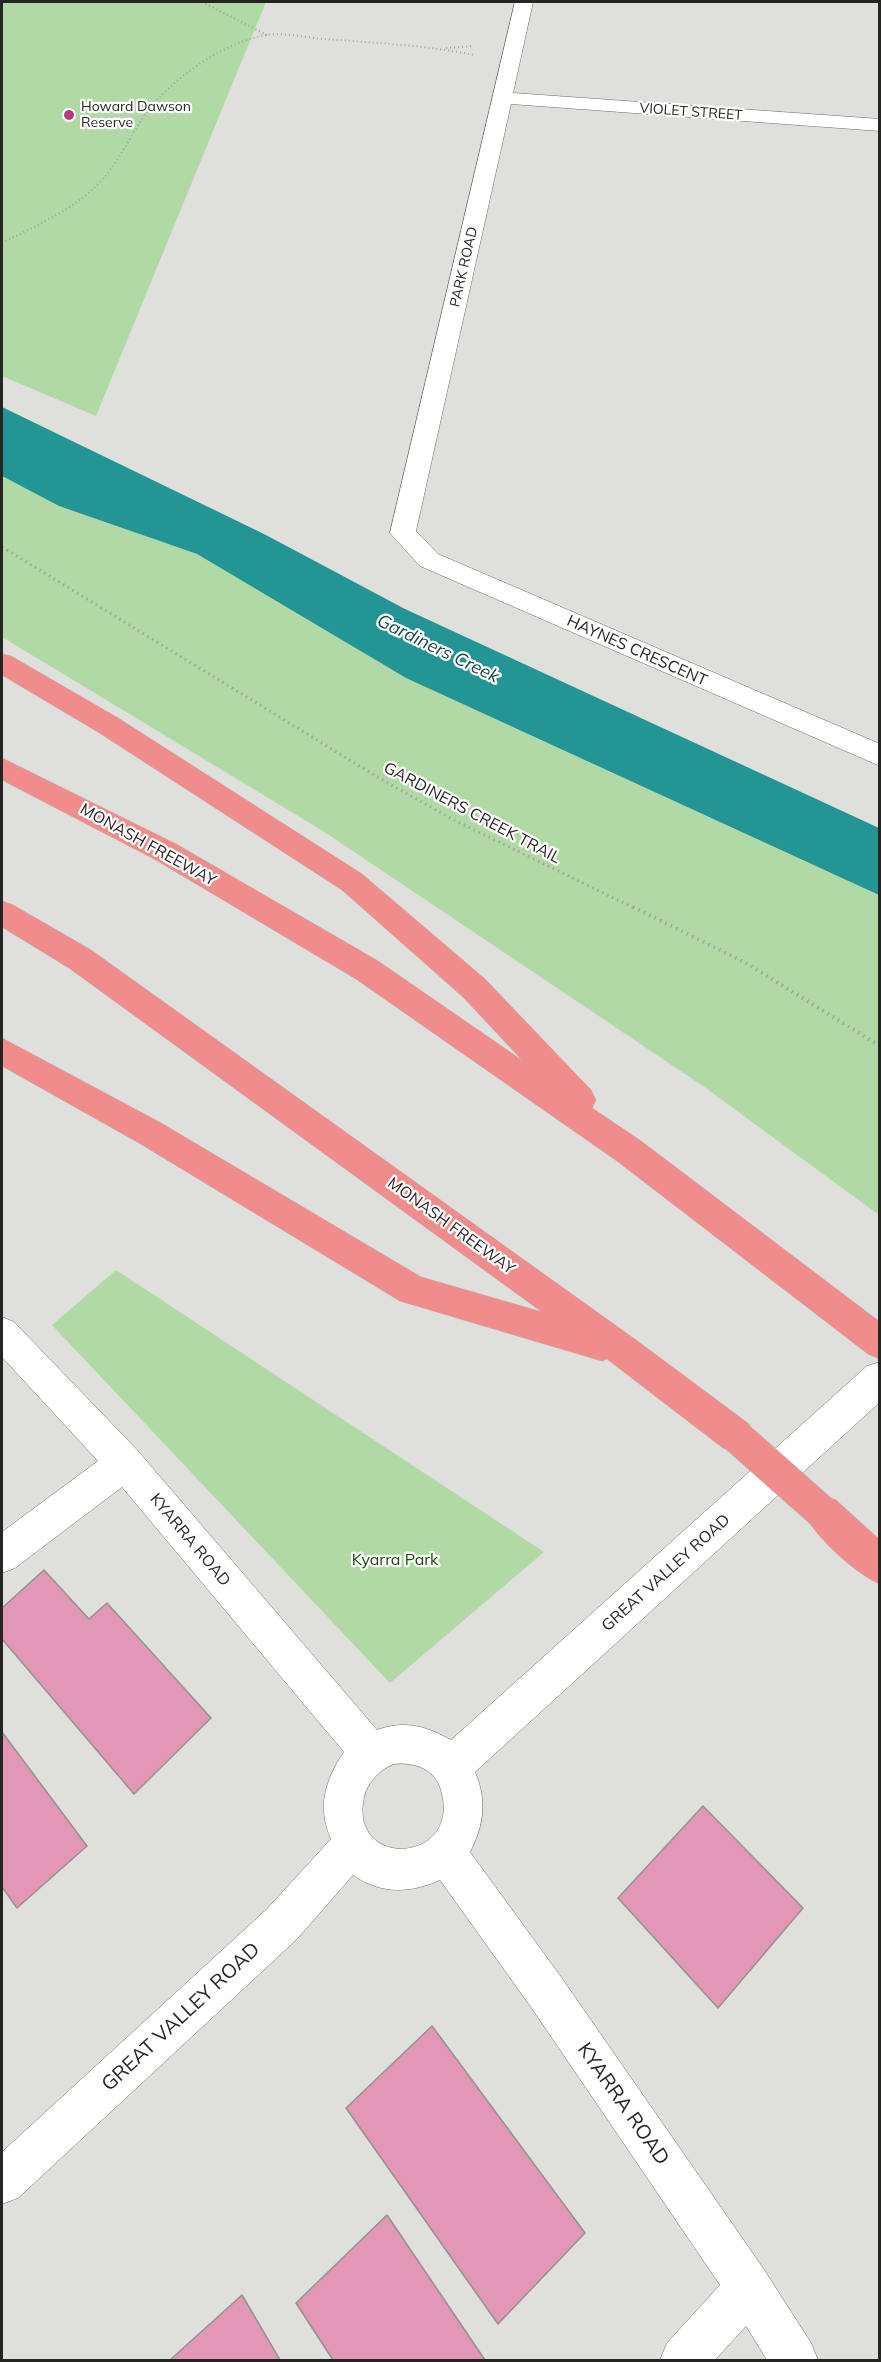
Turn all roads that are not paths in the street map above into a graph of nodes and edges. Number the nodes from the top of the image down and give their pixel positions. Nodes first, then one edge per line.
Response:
1 (524, 2) edge
2 (503, 98) junction
3 (879, 125) edge
4 (403, 533) joint
5 (2, 663) edge
6 (879, 756) edge
7 (2, 768) edge
8 (2, 913) edge
9 (2, 1051) edge
10 (629, 1151) junction
11 (2, 1333) edge
12 (869, 1335) edge
13 (624, 1351) junction
14 (879, 1378) edge
15 (125, 1463) junction
16 (2, 1555) edge
17 (879, 1566) edge
18 (370, 1754) junction
19 (451, 1767) junction
20 (353, 1845) junction
21 (446, 1853) junction
22 (2, 2182) edge
23 (749, 2287) junction
24 (684, 2361) edge
25 (794, 2361) edge

1 - 2 street, PARK ROAD
2 - 3 street, VIOLET STREET
2 - 4 street, PARK ROAD
4 - 6 street, HAYNES CRESCENT
5 - 10 highway
7 - 10 highway, MONASH FREEWAY
8 - 13 highway, MONASH FREEWAY
9 - 13 highway
10 - 12 highway, MONASH FREEWAY
11 - 15 street, KYARRA ROAD
13 - 17 highway, MONASH FREEWAY, bridge
14 - 19 street, GREAT VALLEY ROAD
15 - 16 street
15 - 18 street, KYARRA ROAD
18 - 19 street
18 - 20 street
19 - 21 street
20 - 21 street
20 - 22 street, GREAT VALLEY ROAD
21 - 23 street, KYARRA ROAD
23 - 24 street
23 - 25 street, KYARRA ROAD

